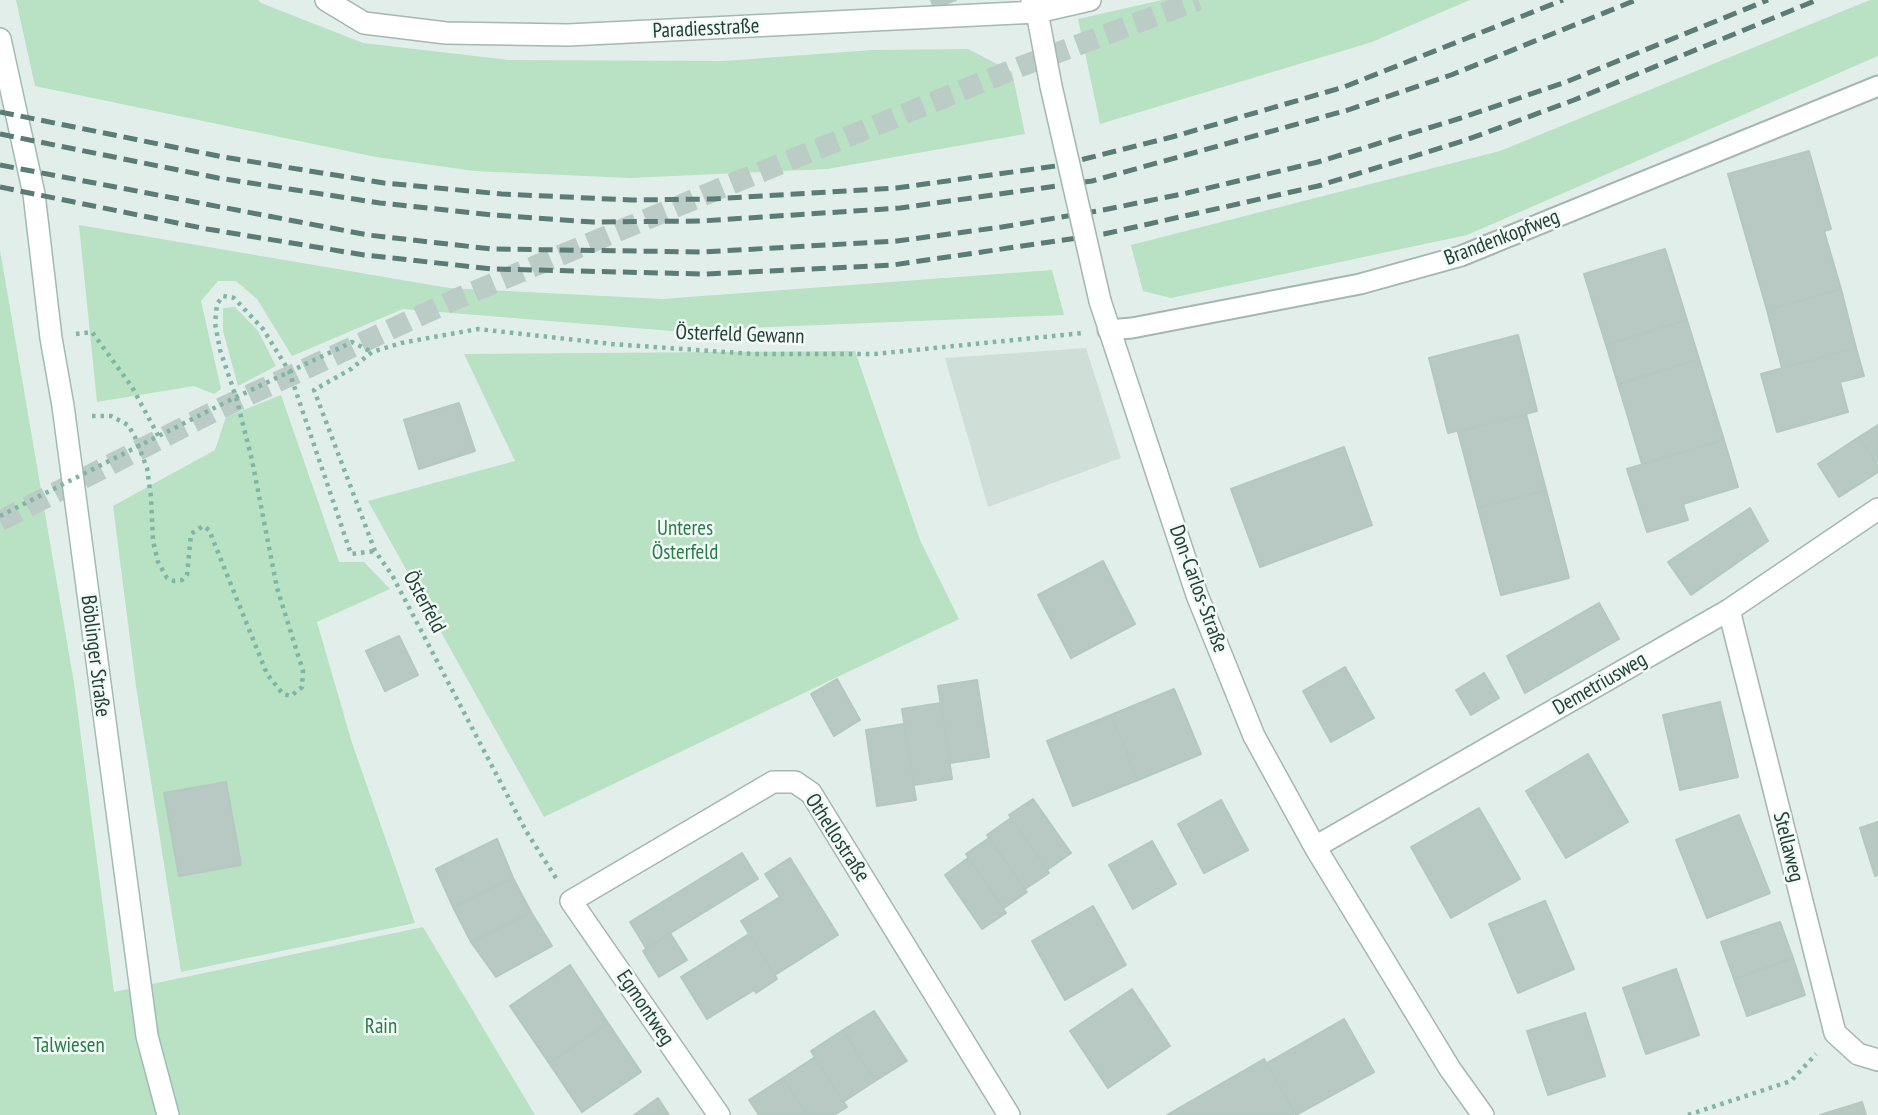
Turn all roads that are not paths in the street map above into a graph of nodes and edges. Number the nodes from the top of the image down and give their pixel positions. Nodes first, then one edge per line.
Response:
1 (326, 0) edge
2 (1090, 0) edge
3 (1034, 6) edge
4 (0, 38) edge
5 (1878, 86) edge
6 (1108, 330) junction
7 (1878, 509) edge
8 (1729, 610) junction
9 (1315, 847) junction
10 (571, 901) joint
11 (1878, 1060) edge
12 (168, 1115) edge
13 (719, 1115) edge
14 (1009, 1115) edge
15 (1483, 1115) edge

1 - 3 street, Paradiesstraße
2 - 3 street, Paradiesstraße
3 - 6 street, Don-Carlos-Straße, bridge
4 - 12 street, Böblinger Straße
5 - 6 lane, Brandenkopfweg
6 - 9 street, Don-Carlos-Straße
7 - 8 street, Demetriusweg
8 - 9 street, Demetriusweg
8 - 11 street, Stellaweg
9 - 15 street, Don-Carlos-Straße
10 - 13 street, Egmontweg
10 - 14 street, Othellostraße

